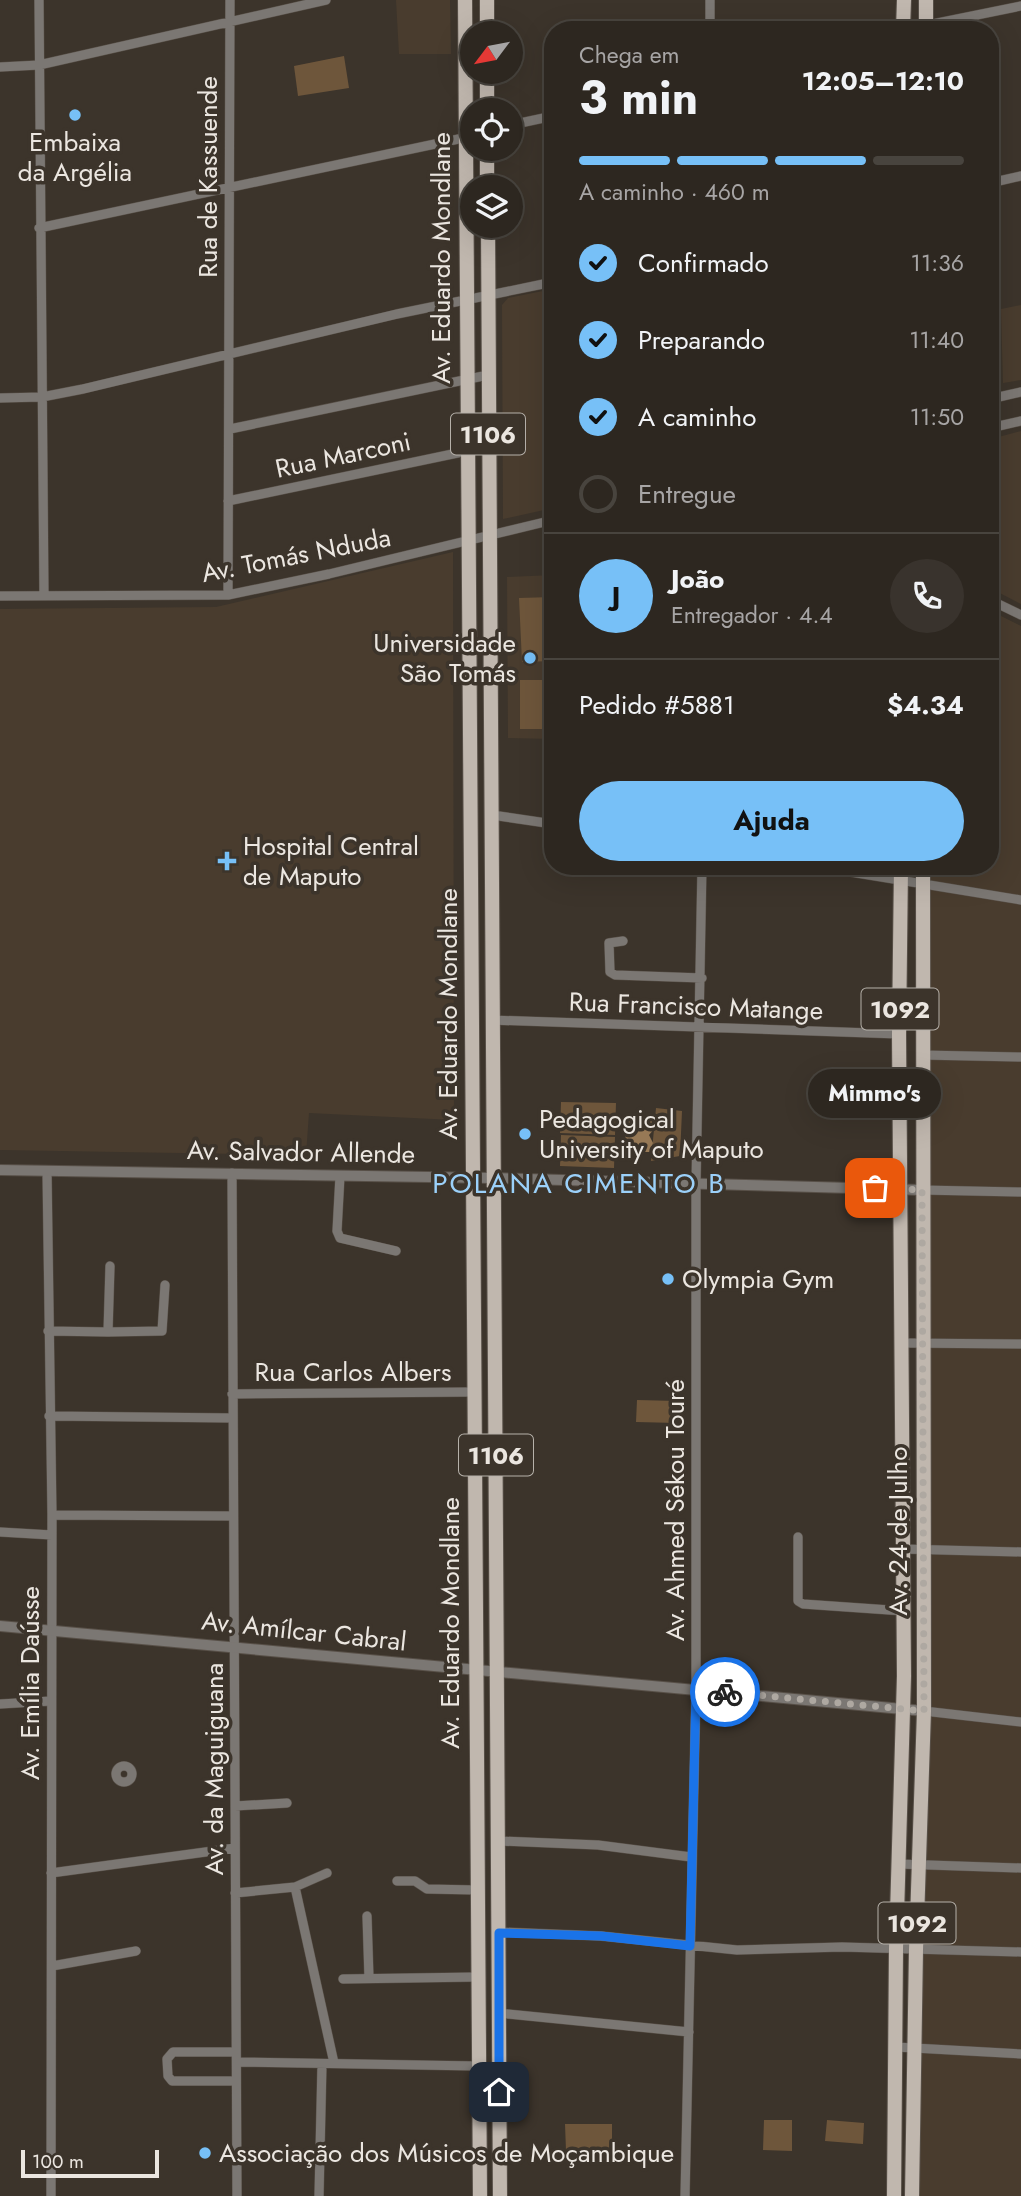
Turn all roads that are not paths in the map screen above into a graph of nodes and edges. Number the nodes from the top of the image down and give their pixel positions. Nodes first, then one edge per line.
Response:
1 (39, 0) edge
2 (230, 0) edge
3 (326, 0) edge
4 (465, 0) edge
5 (487, 0) edge
6 (710, 0) edge
7 (904, 0) edge
8 (926, 0) edge
9 (1021, 6) edge
10 (487, 21) edge
11 (710, 21) edge
12 (903, 21) edge
13 (926, 21) edge
14 (953, 21) edge
15 (230, 23) junction
16 (39, 65) junction
17 (0, 67) edge
18 (468, 98) edge
19 (544, 118) edge
20 (523, 122) edge
21 (460, 139) edge
22 (469, 161) edge
23 (1021, 176) edge
24 (999, 181) edge
25 (230, 185) junction
26 (39, 228) junction
27 (488, 238) edge
28 (544, 284) edge
29 (488, 297) junction
30 (466, 301) junction
31 (229, 354) junction
32 (488, 376) junction
33 (466, 382) junction
34 (1021, 392) edge
35 (42, 397) junction
36 (999, 397) edge
37 (0, 398) edge
38 (1021, 421) edge
39 (999, 426) edge
40 (230, 429) junction
41 (467, 451) junction
42 (228, 501) junction
43 (544, 522) edge
44 (489, 533) junction
45 (468, 539) junction
46 (228, 595) junction
47 (0, 596) edge
48 (44, 596) junction
49 (999, 604) edge
50 (1021, 615) edge
51 (492, 815) junction
52 (544, 823) edge
53 (702, 875) edge
54 (861, 875) edge
55 (902, 875) edge
56 (923, 875) edge
57 (902, 883) junction
58 (923, 885) junction
59 (1021, 900) edge
60 (623, 940) dead end
61 (702, 978) junction
62 (491, 1020) junction
63 (701, 1027) junction
64 (899, 1034) junction
65 (922, 1055) junction
66 (1021, 1056) edge
67 (0, 1170) edge
68 (47, 1171) junction
69 (232, 1173) junction
70 (340, 1176) junction
71 (492, 1178) junction
72 (473, 1179) junction
73 (696, 1184) junction
74 (901, 1189) junction
75 (922, 1190) junction
76 (1021, 1192) edge
77 (396, 1251) dead end
78 (110, 1266) dead end
79 (165, 1285) dead end
80 (48, 1331) junction
81 (108, 1332) junction
82 (902, 1343) junction
83 (922, 1343) junction
84 (1021, 1344) edge
85 (473, 1392) junction
86 (232, 1394) junction
87 (50, 1416) junction
88 (232, 1418) junction
89 (52, 1515) junction
90 (233, 1516) junction
91 (0, 1532) edge
92 (51, 1535) junction
93 (798, 1537) dead end
94 (903, 1549) junction
95 (922, 1551) junction
96 (1021, 1552) edge
97 (904, 1611) junction
98 (0, 1626) edge
99 (52, 1630) junction
100 (234, 1647) junction
101 (474, 1672) junction
102 (499, 1672) junction
103 (696, 1690) junction
104 (51, 1701) junction
105 (0, 1704) edge
106 (903, 1709) junction
107 (924, 1711) junction
108 (1021, 1722) edge
109 (287, 1803) dead end
110 (235, 1806) junction
111 (499, 1841) junction
112 (235, 1848) junction
113 (691, 1857) junction
114 (899, 1864) junction
115 (918, 1864) junction
116 (1021, 1868) edge
117 (51, 1873) junction
118 (327, 1873) dead end
119 (397, 1881) dead end
120 (295, 1888) junction
121 (476, 1890) junction
122 (235, 1893) junction
123 (367, 1916) dead end
124 (499, 1933) junction
125 (690, 1946) junction
126 (896, 1949) junction
127 (916, 1950) junction
128 (136, 1951) dead end
129 (1021, 1952) edge
130 (52, 1966) junction
131 (477, 1977) junction
132 (343, 1979) dead end
133 (369, 1979) junction
134 (498, 2012) junction
135 (689, 2032) junction
136 (896, 2047) junction
137 (915, 2048) junction
138 (1021, 2054) edge
139 (236, 2057) junction
140 (322, 2063) junction
141 (334, 2063) junction
142 (477, 2066) junction
143 (236, 2081) junction
144 (51, 2196) edge
145 (237, 2196) edge
146 (319, 2196) edge
147 (480, 2196) edge
148 (500, 2196) edge
149 (685, 2196) edge
150 (894, 2196) edge
151 (912, 2196) edge

1 - 16 street
2 - 15 street, Rua de Kassuende
3 - 15 street
4 - 18 main road, Av. Eduardo Mondlane / 1106
5 - 10 main road
6 - 11 street
7 - 12 main road
8 - 13 main road
9 - 14 street
15 - 16 street
15 - 25 street, Rua de Kassuende
16 - 17 street
16 - 26 street
19 - 20 street
21 - 25 street
22 - 30 main road, Av. Eduardo Mondlane / 1106
23 - 24 street
25 - 26 street
25 - 31 street, Rua de Kassuende
26 - 35 street
27 - 29 main road, Av. Eduardo Mondlane
28 - 29 street
29 - 30 street
29 - 32 main road, Av. Eduardo Mondlane / 1106
30 - 31 street
30 - 33 main road, Av. Eduardo Mondlane / 1106
31 - 35 street
31 - 40 street, Rua de Kassuende
32 - 33 street
32 - 44 main road, Av. Eduardo Mondlane / 1106
33 - 40 street
33 - 41 main road, Av. Eduardo Mondlane / 1106
34 - 36 street
35 - 37 street
35 - 48 street
38 - 39 street
40 - 42 street
41 - 42 street, Rua Marconi
41 - 45 main road, Av. Eduardo Mondlane / 1106
42 - 46 street
43 - 44 street, Av. Tomás Nduda
44 - 45 street, Av. Tomás Nduda
44 - 51 main road, Av. Eduardo Mondlane / 1106
45 - 46 street, Av. Tomás Nduda
45 - 72 main road, Av. Eduardo Mondlane / 1106
46 - 48 street, Av. Tomás Nduda
47 - 48 street, Av. Tomás Nduda
49 - 50 street
51 - 52 street
51 - 62 main road, Av. Eduardo Mondlane / 1106
53 - 61 street, Av. Ahmed Sékou Touré
54 - 57 street
55 - 57 main road, Av. 24 de Julho / 1092
56 - 58 main road, Av. 24 de Julho / 1092
57 - 58 street
57 - 64 main road, Av. 24 de Julho / 1092
58 - 59 street
58 - 65 main road, Av. 24 de Julho / 1092
60 - 61 street
61 - 63 street, Av. Ahmed Sékou Touré
62 - 63 street, Rua Francisco Matange
62 - 71 main road, Av. Eduardo Mondlane
63 - 64 street, Rua Francisco Matange
63 - 73 street, Av. Ahmed Sékou Touré
64 - 74 main road, Av. 24 de Julho / 1092
65 - 66 street
65 - 75 main road, Av. 24 de Julho / 1092
67 - 68 street, Av. Salvador Allende
68 - 69 street, Av. Salvador Allende
68 - 80 street, Av. Emília Daússe
69 - 70 street, Av. Salvador Allende
69 - 86 street, Av. da Maguiguana
70 - 72 street, Av. Salvador Allende
70 - 77 street
71 - 72 street, Av. Salvador Allende
71 - 73 street, Av. Salvador Allende
71 - 102 main road, Av. Eduardo Mondlane / 1106
72 - 85 main road, Av. Eduardo Mondlane
73 - 74 street, Av. Salvador Allende
73 - 103 street, Av. Ahmed Sékou Touré
74 - 75 street, Av. Salvador Allende
74 - 82 main road, Av. 24 de Julho / 1092
75 - 76 street, Av. Salvador Allende
75 - 83 main road, Av. 24 de Julho / 1092
78 - 81 street
79 - 81 street
80 - 81 street
80 - 87 street, Av. Emília Daússe
82 - 83 street
82 - 94 main road, Av. 24 de Julho / 1092
83 - 84 street
83 - 95 main road, Av. 24 de Julho / 1092
85 - 86 street, Rua Carlos Albers
85 - 101 main road, Av. Eduardo Mondlane
86 - 88 street, Av. da Maguiguana
87 - 88 street
87 - 89 street, Av. Emília Daússe
88 - 90 street, Av. da Maguiguana
89 - 90 street
89 - 92 street, Av. Emília Daússe
90 - 100 street, Av. da Maguiguana
91 - 92 street
92 - 99 street, Av. Emília Daússe
93 - 97 street
94 - 95 street
94 - 97 main road, Av. 24 de Julho / 1092
95 - 96 street
95 - 107 main road, Av. 24 de Julho / 1092
97 - 106 main road, Av. 24 de Julho / 1092
98 - 99 street, Av. Amílcar Cabral
99 - 100 street, Av. Amílcar Cabral
99 - 104 street, Av. Emília Daússe
100 - 101 street, Av. Amílcar Cabral
100 - 110 street, Av. da Maguiguana
101 - 102 street, Av. Amílcar Cabral
101 - 121 main road, Av. Eduardo Mondlane
102 - 103 street, Av. Amílcar Cabral
102 - 111 main road, Av. Eduardo Mondlane / 1106
103 - 106 street, Av. Amílcar Cabral
103 - 113 street, Av. Ahmed Sékou Touré
104 - 105 street
104 - 117 street, Av. Emília Daússe
106 - 107 street, Av. Amílcar Cabral
106 - 114 main road, Av. 24 de Julho / 1092
107 - 108 street, Av. Amílcar Cabral
107 - 115 main road, Av. 24 de Julho / 1092
109 - 110 street
110 - 112 street, Av. da Maguiguana
111 - 113 street
111 - 124 main road, Av. Eduardo Mondlane / 1106
112 - 117 street
112 - 122 street, Av. da Maguiguana
113 - 125 street, Av. Ahmed Sékou Touré
114 - 115 street
114 - 126 main road, Av. 24 de Julho / 1092
115 - 116 street
115 - 127 main road, Av. 24 de Julho / 1092
117 - 130 street, Av. Emília Daússe
118 - 120 street
119 - 121 street
120 - 122 street
120 - 141 street
121 - 131 main road, Av. Eduardo Mondlane
122 - 139 street, Av. da Maguiguana
123 - 133 street
124 - 125 street
124 - 134 main road, Av. Eduardo Mondlane / 1106
125 - 126 street
125 - 135 street, Av. Ahmed Sékou Touré
126 - 127 street
126 - 136 main road, 1092
127 - 129 street
127 - 137 main road, Av. 24 de Julho / 1092
128 - 130 street
130 - 144 street, Av. Emília Daússe
131 - 133 street
131 - 142 main road, Av. Eduardo Mondlane
132 - 133 street
134 - 135 street
134 - 148 main road, Av. Eduardo Mondlane / 1106
135 - 149 street, Av. Ahmed Sékou Touré
136 - 137 street
136 - 150 main road, 1092
137 - 138 street
137 - 151 main road, Av. 24 de Julho / 1092
139 - 140 street
139 - 143 street, Av. da Maguiguana
139 - 143 street
140 - 141 street
140 - 146 street
141 - 142 street
142 - 147 main road, Av. Eduardo Mondlane
143 - 145 street, Av. da Maguiguana

